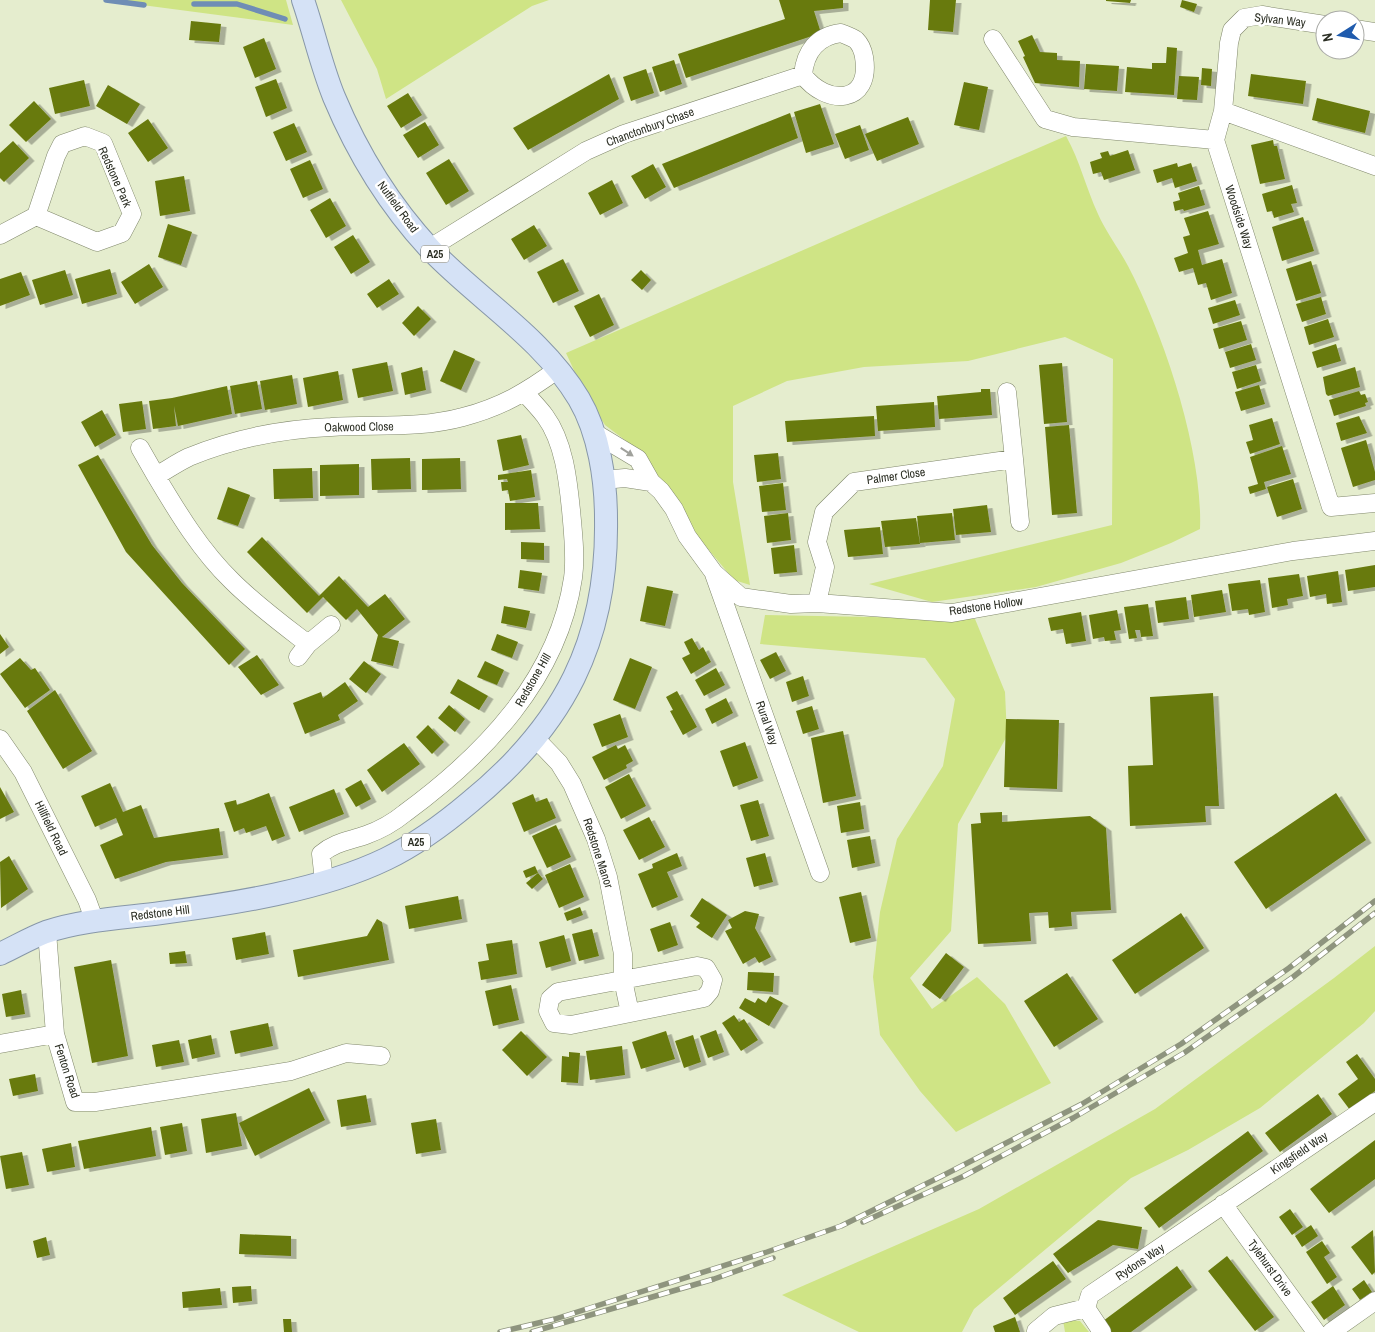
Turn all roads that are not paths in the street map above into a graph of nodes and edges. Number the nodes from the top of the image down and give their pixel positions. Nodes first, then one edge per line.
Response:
1 (303, 0) edge
2 (1315, 23) edge
3 (993, 39) dead end
4 (803, 75) dead end
5 (1223, 111) junction
6 (1215, 140) junction
7 (1375, 166) edge
8 (36, 216) junction
9 (0, 235) edge
10 (430, 248) junction
11 (558, 369) junction
12 (1007, 392) dead end
13 (525, 393) junction
14 (592, 432) junction
15 (140, 448) dead end
16 (1014, 459) junction
17 (156, 476) junction
18 (603, 480) junction
19 (651, 482) junction
20 (1375, 503) edge
21 (1020, 522) dead end
22 (1375, 541) edge
23 (714, 573) junction
24 (818, 603) junction
25 (331, 625) dead end
26 (535, 738) junction
27 (0, 739) edge
28 (820, 874) dead end
29 (324, 881) junction
30 (95, 922) junction
31 (47, 932) junction
32 (0, 954) edge
33 (623, 980) junction
34 (630, 1013) junction
35 (55, 1034) junction
36 (0, 1044) edge
37 (381, 1056) dead end
38 (1375, 1102) edge
39 (1224, 1204) junction
40 (1375, 1301) edge
41 (1086, 1308) junction
42 (1036, 1331) edge
43 (1102, 1332) edge
44 (1316, 1332) edge
45 (1331, 1332) edge

1 - 10 main road, Nutfield Road / A25
2 - 5 street, Sylvan Way
3 - 6 street
4 - 10 street, Chanctonbury Chase
5 - 6 street, Sylvan Way
5 - 7 street
6 - 20 street, Woodside Way
8 - 8 street, Redstone Park
8 - 9 street
10 - 11 main road, Nutfield Road / A25
11 - 13 street, Oakwood Close
11 - 14 main road, Nutfield Road / A25
12 - 16 street
13 - 17 street, Oakwood Close
13 - 29 street, Redstone Hill
14 - 18 main road, Nutfield Road / A25
14 -> 19 street, Redstone Hollow
15 - 17 street
16 - 21 street
16 - 24 street, Palmer Close
17 - 25 street
18 - 19 street
18 - 26 main road, Redstone Hill / A25
19 - 23 street, Redstone Hollow
22 - 24 street, Redstone Hollow
23 - 24 street, Redstone Hollow
23 - 28 street, Rural Way
26 - 29 main road, Redstone Hill / A25
26 - 33 street, Redstone Manor
27 - 30 street, Hillfield Road
29 - 30 main road, Redstone Hill / A25
30 - 31 main road, Redstone Hill / A25
31 - 32 main road, Redstone Hill / A25
31 - 35 street, Fenton Road
33 - 34 street, Redstone Manor
33 - 34 street
33 - 34 street
35 - 36 street
35 - 37 street, Fenton Road
38 - 39 street, Kingsfield Way
39 - 41 street, Rydons Way
39 - 44 street, Tylehurst Drive
40 - 45 street
41 - 42 street
41 - 43 street

